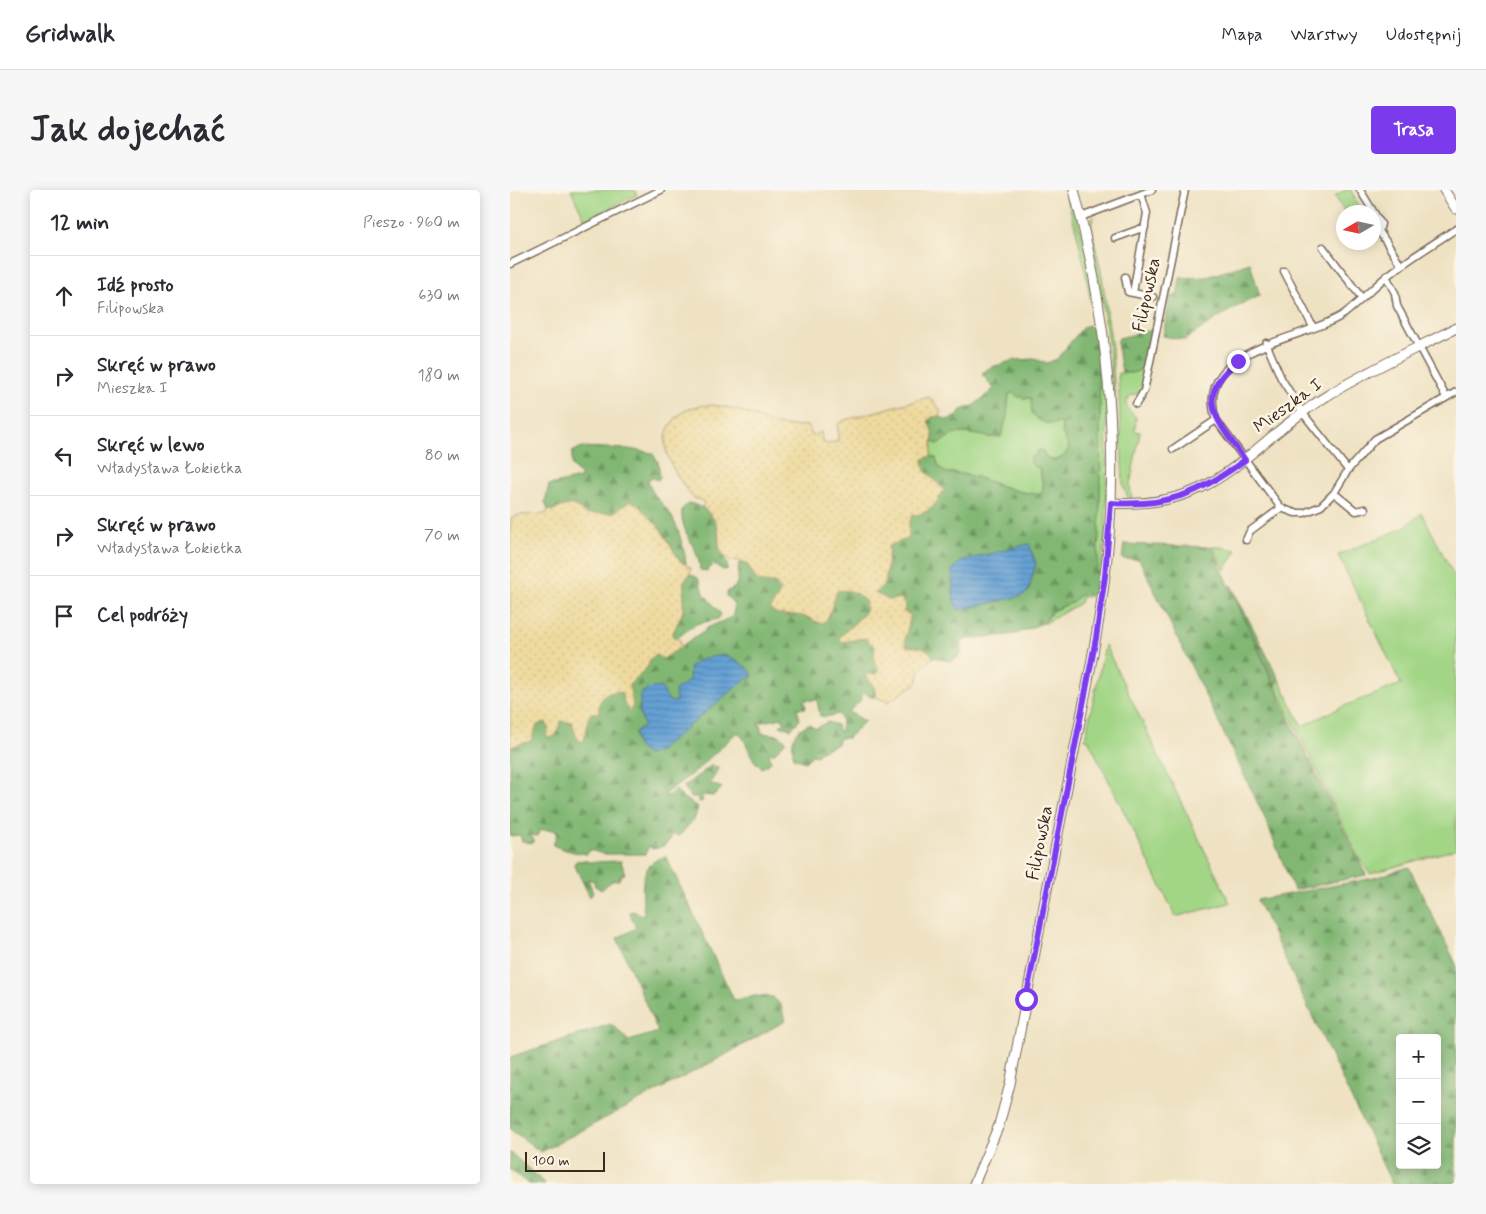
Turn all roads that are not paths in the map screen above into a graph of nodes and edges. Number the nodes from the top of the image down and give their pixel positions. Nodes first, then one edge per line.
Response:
1 (661, 190) edge
2 (1074, 190) edge
3 (1152, 190) edge
4 (1185, 190) edge
5 (1360, 190) edge
6 (1444, 190) edge
7 (1141, 194) junction
8 (1456, 208) edge
9 (1081, 217) junction
10 (1145, 227) junction
11 (1456, 229) edge
12 (1115, 238) dead end
13 (1322, 247) dead end
14 (510, 264) edge
15 (1401, 266) junction
16 (1284, 271) dead end
17 (1386, 276) junction
18 (1125, 277) dead end
19 (1133, 293) junction
20 (1153, 297) dead end
21 (1361, 297) junction
22 (1313, 327) junction
23 (1456, 328) edge
24 (1266, 344) junction
25 (1420, 347) junction
26 (1456, 392) edge
27 (1446, 397) junction
28 (1136, 404) dead end
29 (1302, 412) junction
30 (1216, 420) junction
31 (1173, 449) dead end
32 (1245, 460) junction
33 (1348, 470) junction
34 (1334, 493) junction
35 (1111, 503) junction
36 (1281, 508) junction
37 (1365, 509) dead end
38 (1246, 540) dead end
39 (974, 1184) edge

1 - 14 street
2 - 9 main road, Filipowska
3 - 7 street
4 - 28 street, Filipowska
5 - 15 street
6 - 8 main road
7 - 9 street
7 - 10 street
9 - 35 main road, Filipowska
10 - 12 street
10 - 19 street
11 - 15 street
13 - 21 street
15 - 17 street
16 - 22 street
17 - 21 street
17 - 25 street
18 - 19 street
19 - 20 street
21 - 22 street
22 - 24 street
23 - 25 main road, Mieszka I
24 - 29 street
24 - 30 street
25 - 27 street
25 - 29 main road, Mieszka I
26 - 27 street
27 - 33 street
29 - 32 main road, Mieszka I
29 - 33 street
30 - 31 street
30 - 32 street
32 - 35 main road, Mieszka I
32 - 36 street
33 - 34 street
34 - 36 street
34 - 37 street
35 - 39 main road, Filipowska
36 - 38 street

